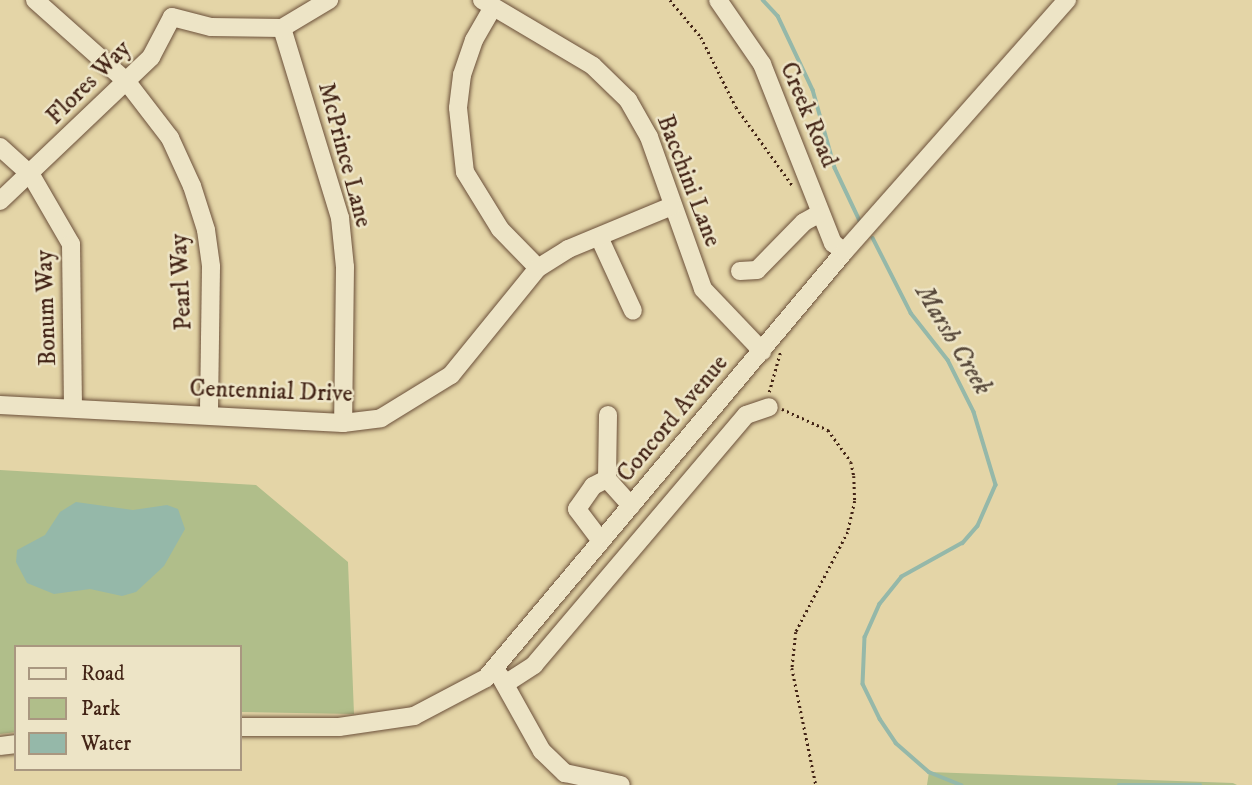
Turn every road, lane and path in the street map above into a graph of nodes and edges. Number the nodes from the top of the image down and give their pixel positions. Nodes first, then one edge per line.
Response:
1 (35, 0) edge
2 (329, 0) edge
3 (670, 0) edge
4 (718, 0) edge
5 (1067, 0) edge
6 (487, 4) edge
7 (282, 28) junction
8 (127, 82) junction
9 (0, 147) edge
10 (31, 175) junction
11 (797, 194) dead end
12 (0, 201) edge
13 (672, 206) junction
14 (820, 213) junction
15 (599, 237) junction
16 (844, 252) junction
17 (538, 268) junction
18 (740, 271) dead end
19 (633, 311) dead end
20 (771, 350) junction
21 (0, 405) edge
22 (769, 407) junction
23 (74, 408) junction
24 (209, 415) junction
25 (608, 415) dead end
26 (343, 423) junction
27 (607, 479) junction
28 (631, 506) junction
29 (601, 541) junction
30 (495, 666) junction
31 (505, 684) junction
32 (242, 727) edge
33 (621, 785) edge
34 (816, 785) edge

1 - 8 street, Pearl Way
2 - 7 street
3 - 11 path
4 - 14 street, Creek Road
5 - 16 street, Concord Avenue
6 - 13 street, Bacchini Lane
6 - 17 street
7 - 8 street, Flores Way
7 - 26 street, McPrince Lane
8 - 10 street, Flores Way
8 - 24 street, Pearl Way
9 - 10 street, Bonum Way
10 - 12 street, Flores Way
10 - 23 street, Bonum Way
13 - 15 street, Centennial Drive
13 - 20 street, Bacchini Lane
14 - 16 street, Creek Road
14 - 18 street
15 - 17 street, Centennial Drive
15 - 19 street
16 - 20 street, Concord Avenue
17 - 26 street, Centennial Drive
20 - 22 path
20 - 28 street, Concord Avenue
21 - 23 street, Centennial Drive
22 - 31 street
22 - 34 path
23 - 24 street, Centennial Drive
24 - 26 street, Centennial Drive
25 - 27 street
27 - 28 street
27 - 29 street
28 - 29 street, Concord Avenue
29 - 30 street, Concord Avenue
30 - 31 street
30 - 32 street, Concord Avenue
31 - 33 street

